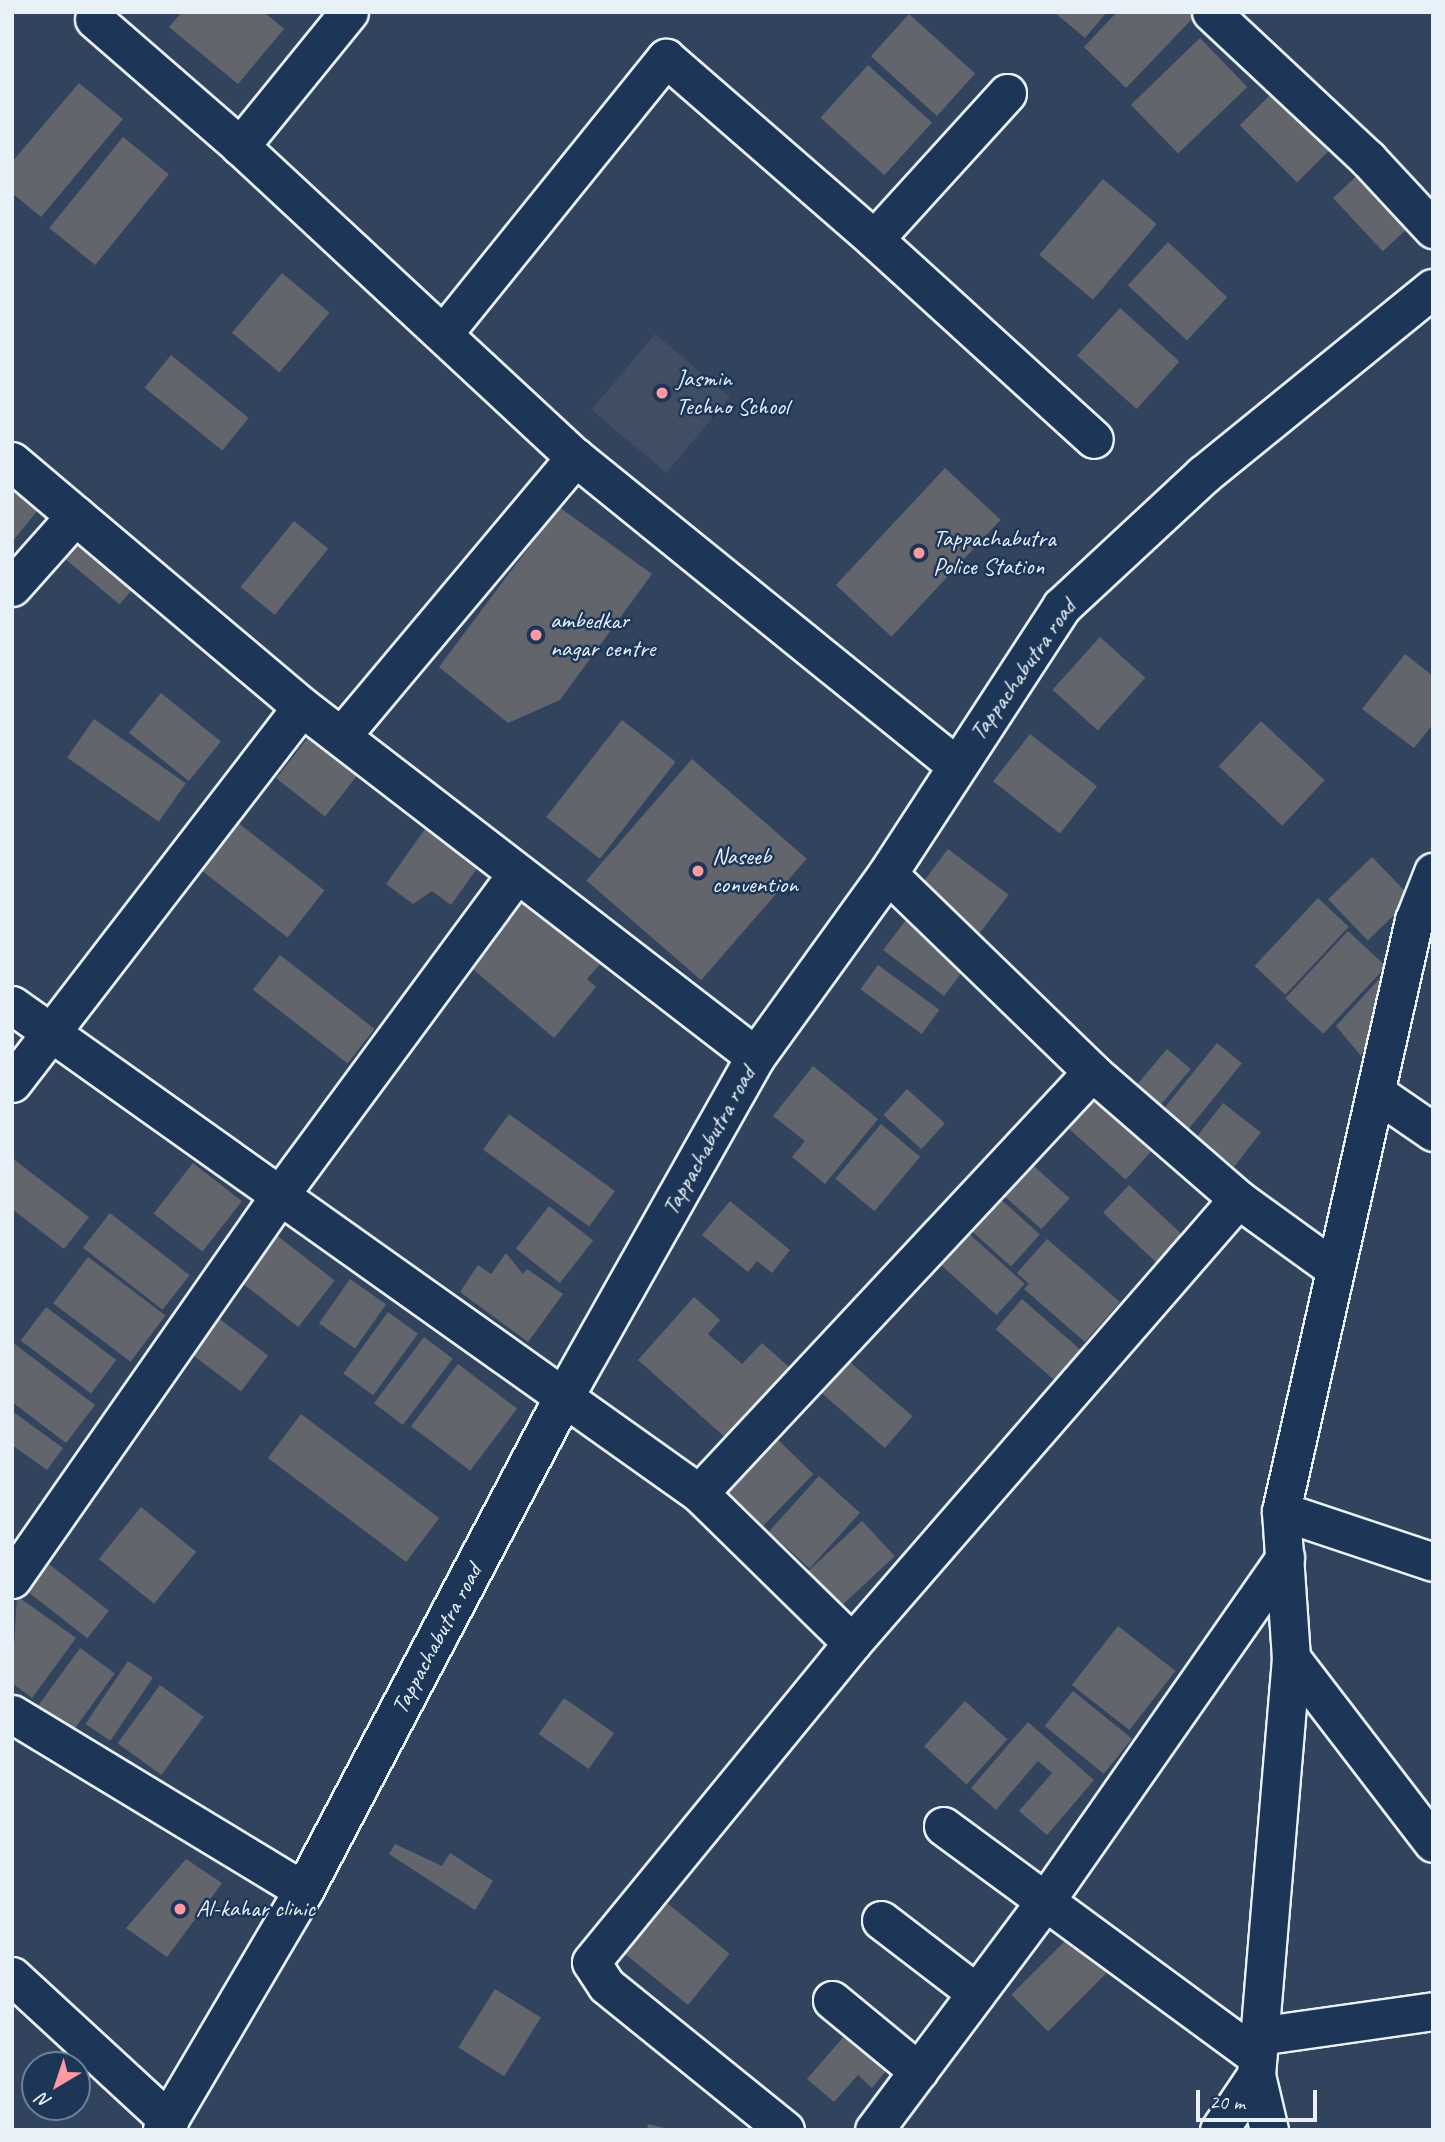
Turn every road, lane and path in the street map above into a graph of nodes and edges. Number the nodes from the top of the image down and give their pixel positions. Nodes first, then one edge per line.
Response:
1 (349, 12) edge
2 (1211, 12) edge
3 (94, 19) dead end
4 (1007, 93) dead end
5 (240, 146) junction
6 (1433, 229) edge
7 (874, 239) junction
8 (1433, 289) edge
9 (443, 334) junction
10 (1094, 439) dead end
11 (575, 457) junction
12 (12, 462) edge
13 (76, 515) junction
14 (12, 587) edge
15 (302, 707) junction
16 (342, 735) junction
17 (956, 766) junction
18 (1433, 872) edge
19 (517, 873) junction
20 (888, 874) junction
21 (12, 1005) edge
22 (50, 1030) junction
23 (757, 1057) junction
24 (1092, 1072) junction
25 (12, 1083) edge
26 (1378, 1094) junction
27 (1433, 1132) edge
28 (279, 1196) junction
29 (1238, 1199) junction
30 (1332, 1267) junction
31 (562, 1401) junction
32 (699, 1493) junction
33 (1281, 1511) junction
34 (1284, 1557) junction
35 (1433, 1562) edge
36 (12, 1579) edge
37 (852, 1643) junction
38 (1291, 1658) junction
39 (12, 1714) edge
40 (943, 1826) dead end
41 (1433, 1843) edge
42 (304, 1891) junction
43 (1046, 1900) junction
44 (880, 1920) dead end
45 (12, 1976) edge
46 (976, 1993) junction
47 (832, 2000) dead end
48 (1433, 2011) edge
49 (1257, 2056) junction
50 (918, 2071) junction
51 (166, 2125) edge
52 (785, 2130) edge
53 (874, 2130) edge
54 (1219, 2130) edge
55 (1269, 2130) edge

1 - 5 street
2 - 6 street
3 - 5 street
4 - 7 street
5 - 9 street
7 - 9 street
7 - 10 street
8 - 17 main road, Tappachabutra road
9 - 11 street
11 - 16 street
11 - 17 street
12 - 13 main road
13 - 14 street
13 - 15 main road
15 - 16 main road
15 - 22 street
16 - 19 main road
17 - 20 main road, Tappachabutra road
18 - 26 street
19 - 23 main road
19 - 28 street
20 - 23 main road, Tappachabutra road
20 - 24 street
21 - 22 street
22 - 25 street
22 - 28 street
23 - 31 main road, Tappachabutra road
24 - 29 street
24 - 32 street
26 - 27 street
26 - 30 street
28 - 31 street
28 - 36 street
29 - 30 street
29 - 37 street
30 - 33 street
31 - 32 street
31 - 42 main road, Tappachabutra road
32 - 37 street
33 - 34 street
33 - 35 street
34 - 38 street
34 - 43 street
37 - 52 street
38 - 41 street
38 - 49 street
39 - 42 street
40 - 43 street
42 - 51 main road, Tappachabutra road
43 - 46 street
43 - 49 street
44 - 46 street
45 - 51 street
46 - 50 street
47 - 50 street
48 - 49 street
49 - 54 street
49 - 55 street
50 - 53 street

